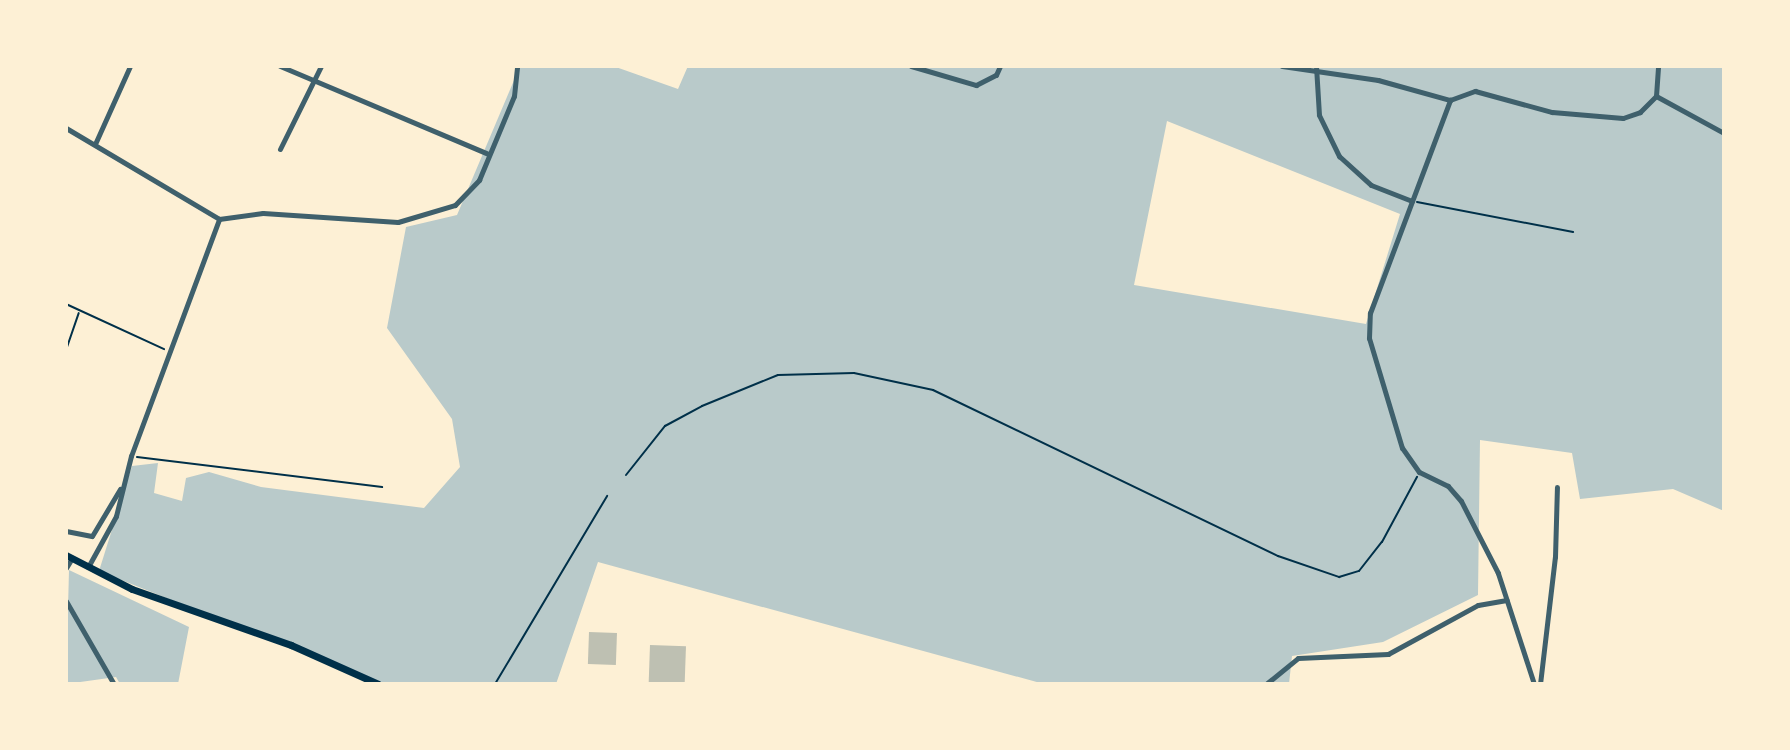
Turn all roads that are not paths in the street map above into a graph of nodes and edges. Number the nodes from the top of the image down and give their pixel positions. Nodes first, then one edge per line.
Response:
1 (130, 66) edge
2 (280, 66) edge
3 (321, 66) edge
4 (517, 66) edge
5 (911, 66) edge
6 (1000, 66) edge
7 (1282, 66) edge
8 (1658, 66) edge
9 (1316, 69) edge
10 (314, 80) junction
11 (1656, 96) junction
12 (1450, 100) junction
13 (66, 128) edge
14 (1724, 133) edge
15 (95, 144) junction
16 (280, 149) dead end
17 (486, 153) junction
18 (1412, 201) junction
19 (219, 219) junction
20 (1557, 487) dead end
21 (120, 489) junction
22 (66, 531) edge
23 (69, 556) edge
24 (88, 567) junction
25 (66, 568) edge
26 (1507, 600) junction
27 (66, 601) edge
28 (114, 684) edge
29 (378, 684) edge
30 (1266, 684) edge
31 (1537, 684) edge

1 - 15 street
2 - 10 street
3 - 10 street
4 - 17 street
5 - 6 street
7 - 9 street
8 - 11 street
9 - 12 street
9 - 18 street
10 - 16 street
10 - 17 street
11 - 12 street
11 - 14 street
12 - 18 street
13 - 15 street
15 - 19 street
17 - 19 street
18 - 26 street
19 - 21 street
20 - 31 street
21 - 22 street
21 - 24 street
23 - 24 main road
23 - 25 street
24 - 29 main road
26 - 30 street
26 - 31 street
27 - 28 street

